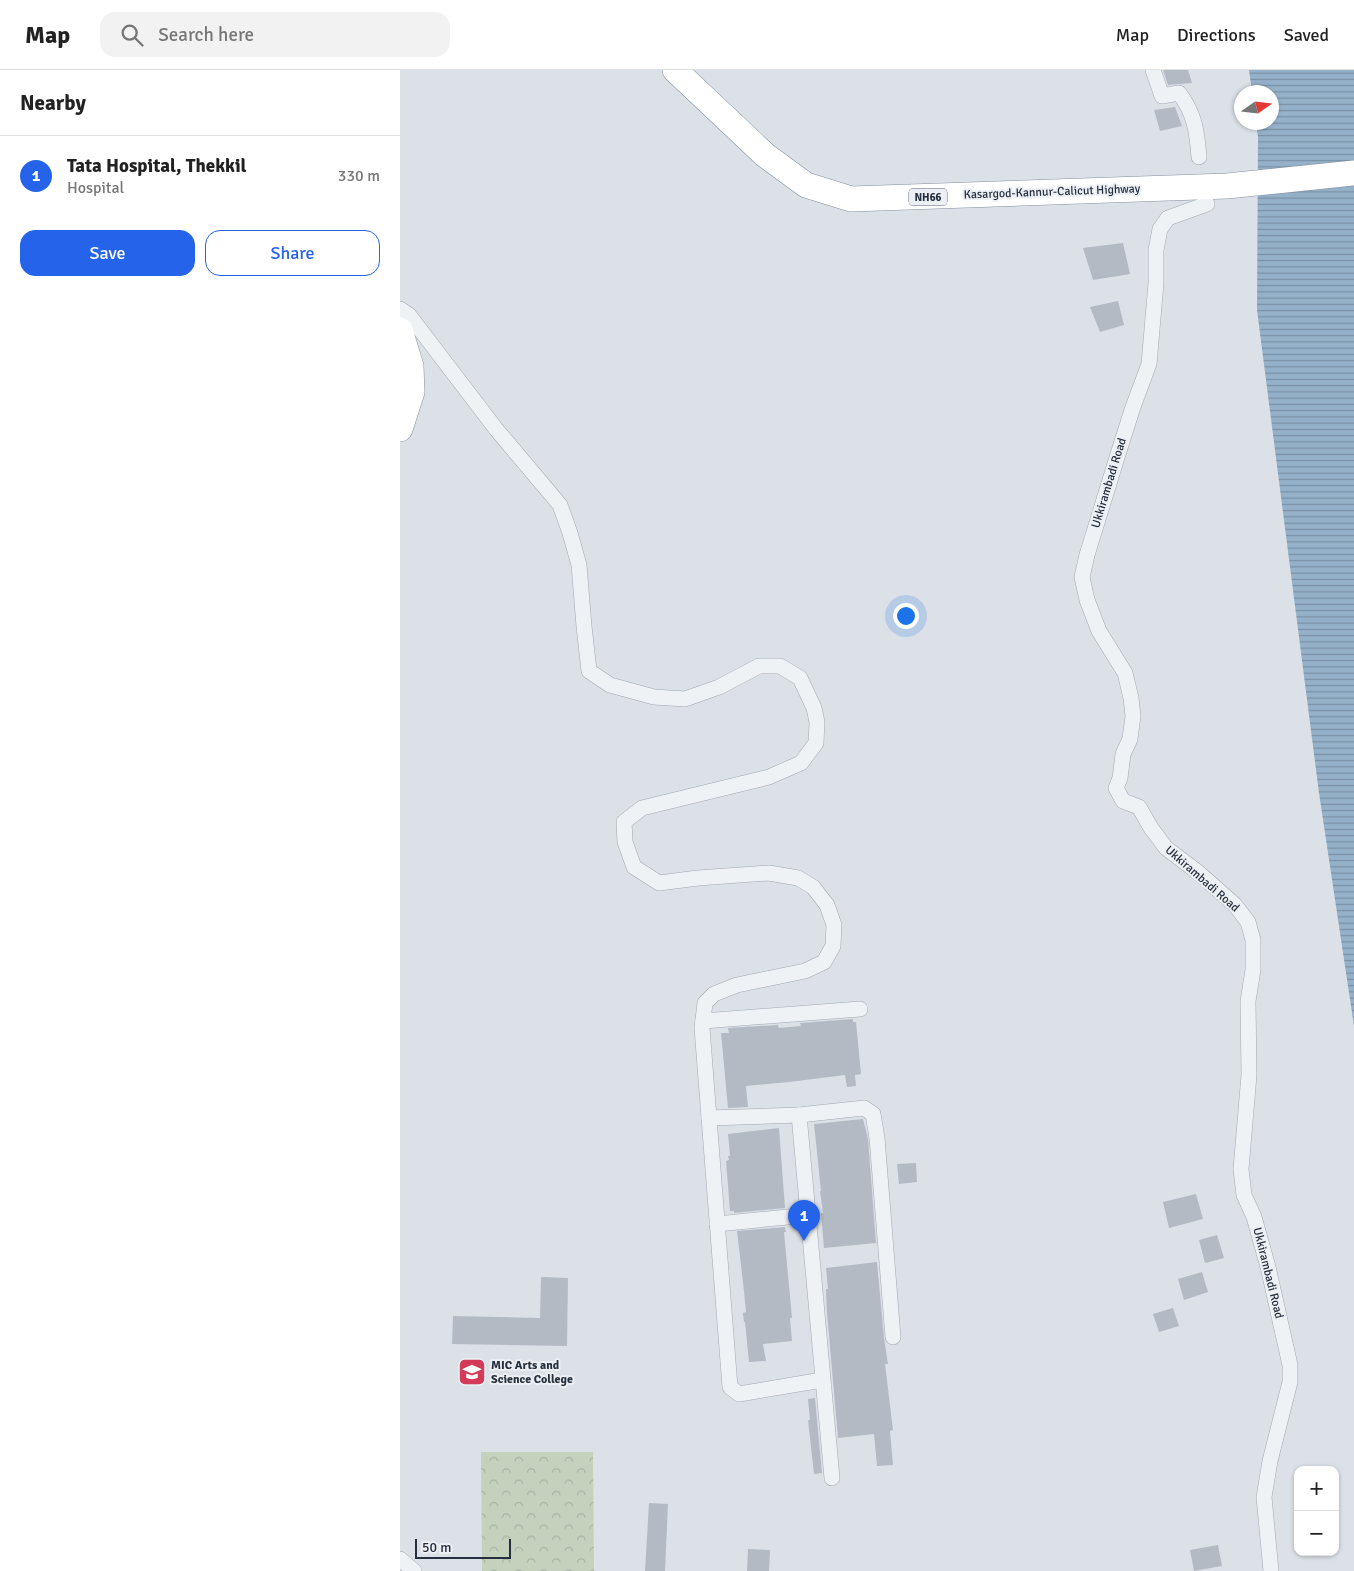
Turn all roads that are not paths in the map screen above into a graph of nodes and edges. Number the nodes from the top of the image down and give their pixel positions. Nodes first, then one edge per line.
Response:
1 (675, 70) edge
2 (1153, 70) edge
3 (1199, 157) dead end
4 (1354, 173) edge
5 (1201, 187) junction
6 (400, 309) edge
7 (400, 330) edge
8 (400, 429) edge
9 (860, 1009) dead end
10 (703, 1020) junction
11 (800, 1115) junction
12 (709, 1118) junction
13 (808, 1215) junction
14 (717, 1224) junction
15 (893, 1337) dead end
16 (822, 1380) junction
17 (832, 1478) dead end
18 (400, 1559) edge
19 (414, 1571) edge
20 (1272, 1571) edge

1 - 5 highway, Kasargod-Kannur-Calicut Highway / NH66
2 - 3 street
4 - 5 highway, Kasargod-Kannur-Calicut Highway / NH66
5 - 20 street, Ukkirambadi Road
6 - 10 street
7 - 8 highway
9 - 10 street
10 - 12 street
11 - 12 street
11 - 13 street
11 - 15 street
12 - 14 street
13 - 14 street
13 - 16 street
14 - 16 street
16 - 17 street
18 - 19 street

